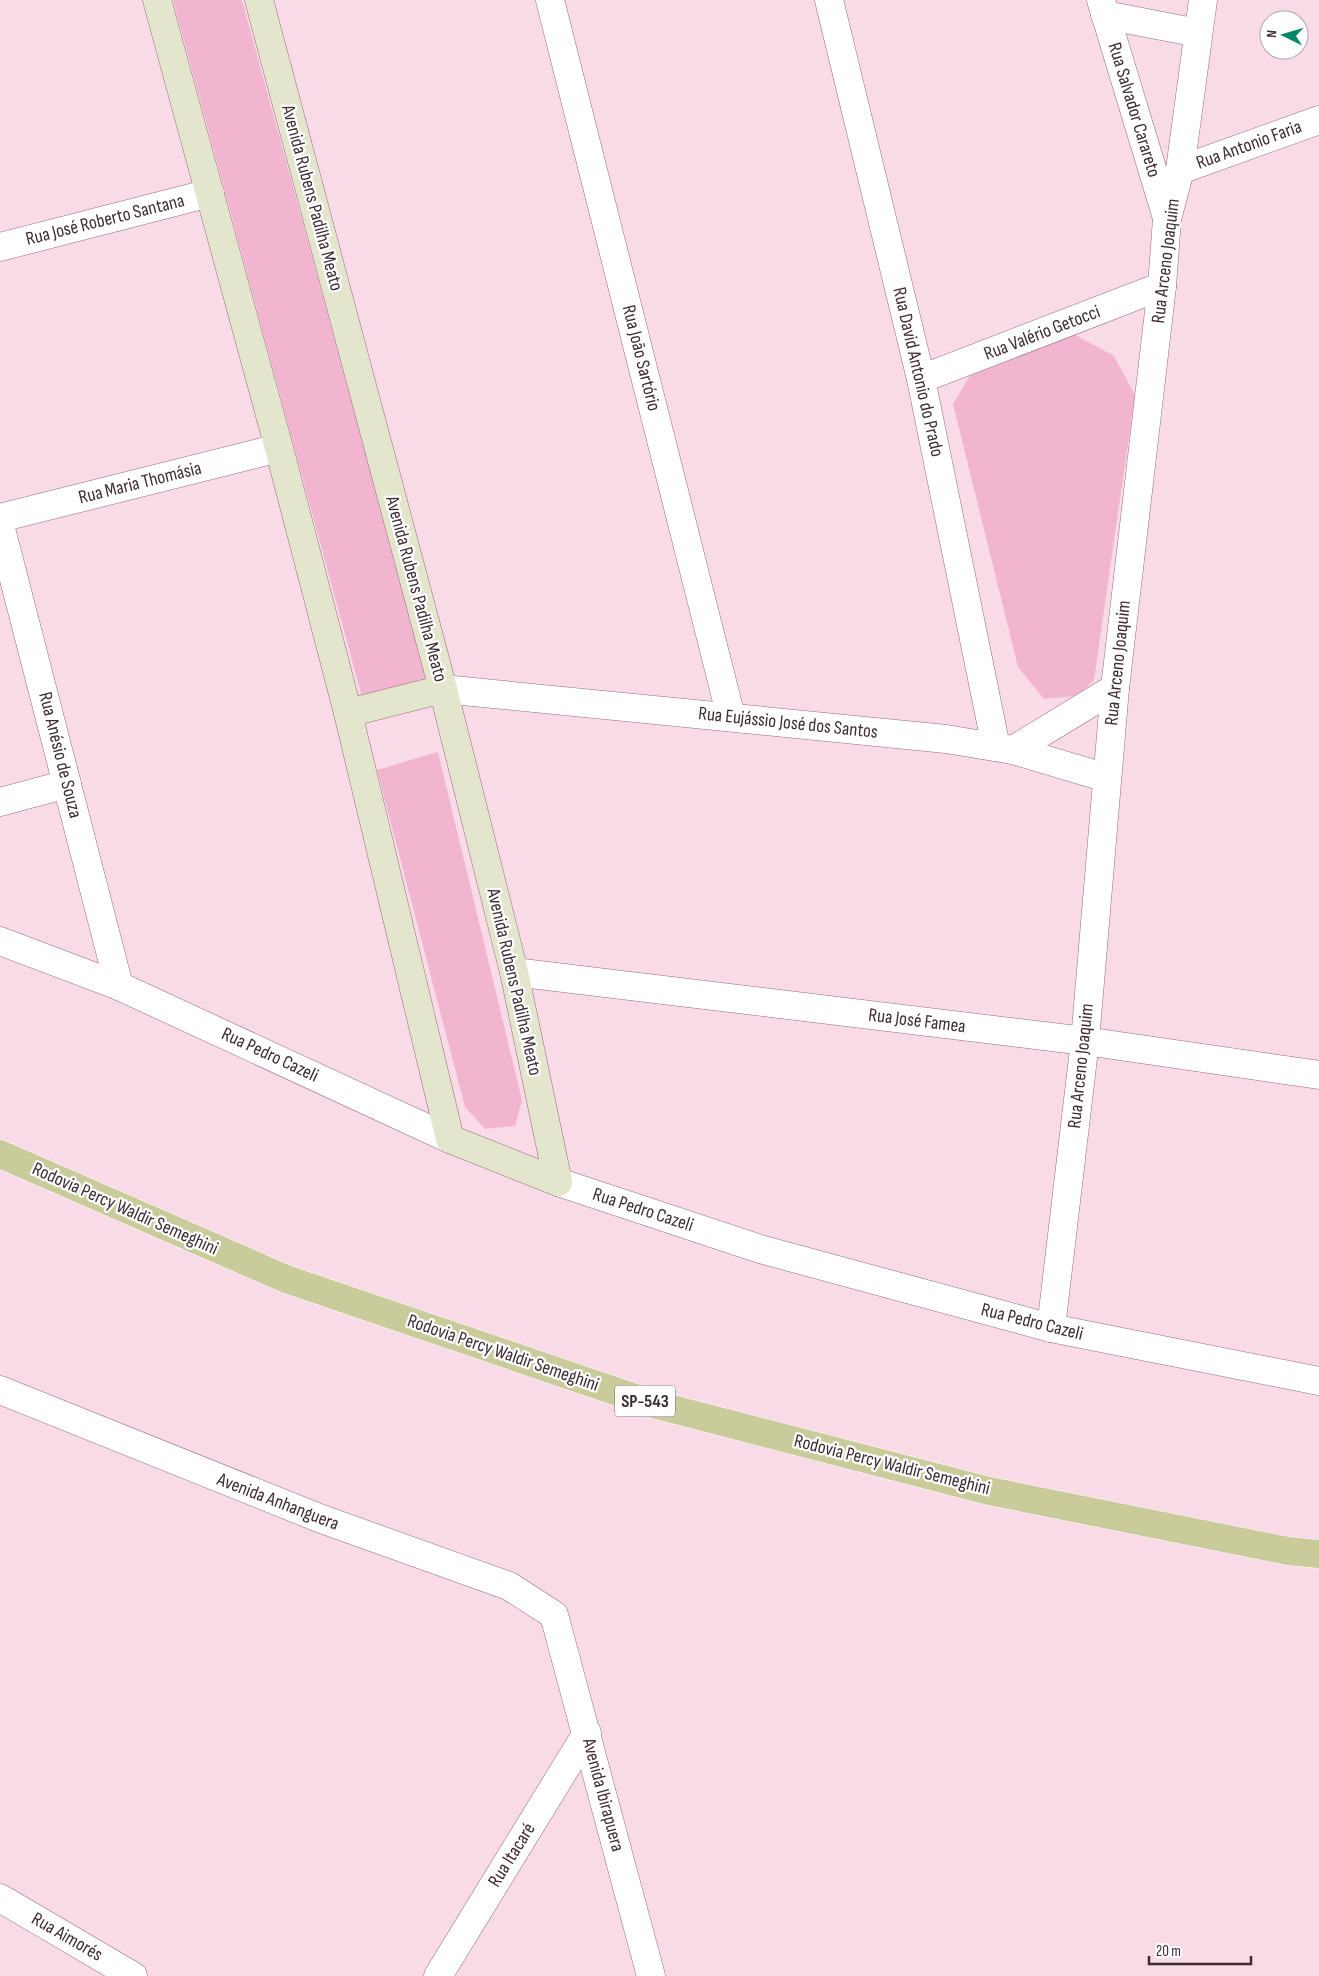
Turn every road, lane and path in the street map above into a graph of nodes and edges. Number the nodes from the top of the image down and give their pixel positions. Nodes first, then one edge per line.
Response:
1 (156, 0) edge
2 (259, 0) edge
3 (550, 0) edge
4 (829, 0) edge
5 (1203, 0) edge
6 (1103, 7) edge
7 (1198, 33) junction
8 (1319, 120) edge
9 (1180, 170) junction
10 (210, 193) junction
11 (1167, 219) junction
12 (0, 248) edge
13 (1162, 286) junction
14 (921, 379) junction
15 (280, 448) junction
16 (0, 518) edge
17 (0, 525) edge
18 (1115, 688) junction
19 (443, 689) junction
20 (348, 713) junction
21 (731, 717) junction
22 (1004, 748) junction
23 (1107, 778) junction
24 (67, 784) junction
25 (0, 802) edge
26 (0, 941) edge
27 (514, 972) junction
28 (119, 986) junction
29 (1085, 1041) junction
30 (1319, 1075) edge
31 (450, 1139) junction
32 (0, 1154) edge
33 (558, 1182) junction
34 (1051, 1328) junction
35 (1319, 1381) edge
36 (3, 1399) edge
37 (1319, 1554) edge
38 (554, 1615) joint
39 (587, 1733) junction
40 (0, 1898) edge
41 (133, 1976) edge
42 (438, 1976) edge
43 (651, 1976) edge

1 - 10 main road
2 - 19 main road, Avenida Rubens Padilha Meato
3 - 21 street, Rua João Sartório
4 - 14 street, Rua David Antonio do Prado
5 - 7 street, Rua Arceno Joaquim
6 - 7 street
6 - 11 street, Rua Salvador Carareto
7 - 9 street, Rua Arceno Joaquim
8 - 9 street, Rua Antonio Faria
9 - 11 street, Rua Arceno Joaquim
10 - 12 street, Rua José Roberto Santana
10 - 15 main road
11 - 13 street, Rua Arceno Joaquim
13 - 14 street, Rua Valério Getocci
13 - 18 street, Rua Arceno Joaquim
14 - 22 street, Rua David Antonio do Prado
15 - 16 street, Rua Maria Thomásia
15 - 20 main road
17 - 24 street, Rua Anésio de Souza
18 - 22 street
18 - 23 street, Rua Arceno Joaquim
19 - 20 main road
19 - 21 street, Rua Eujássio José dos Santos
19 - 27 main road, Avenida Rubens Padilha Meato
20 - 31 main road
21 - 22 street, Rua Eujássio José dos Santos
22 - 23 street, Rua Eujássio José dos Santos
23 - 29 street, Rua Arceno Joaquim
24 - 25 street
24 - 28 street, Rua Anésio de Souza
26 - 28 street, Rua Pedro Cazeli
27 - 29 street, Rua José Famea
27 - 33 main road, Avenida Rubens Padilha Meato
28 - 31 street, Rua Pedro Cazeli
29 - 30 street, Rua José Famea
29 - 34 street, Rua Arceno Joaquim
31 - 33 main road, Rua Pedro Cazeli
32 - 37 main road, Rodovia Percy Waldir Semeghini / SP-543
33 - 34 street, Rua Pedro Cazeli
34 - 35 street, Rua Pedro Cazeli
36 - 38 street, Avenida Anhanguera
38 - 39 street, Avenida Ibirapuera
39 - 42 street, Rua Itacaré
39 - 43 street, Avenida Ibirapuera
40 - 41 street, Rua Aimorés

